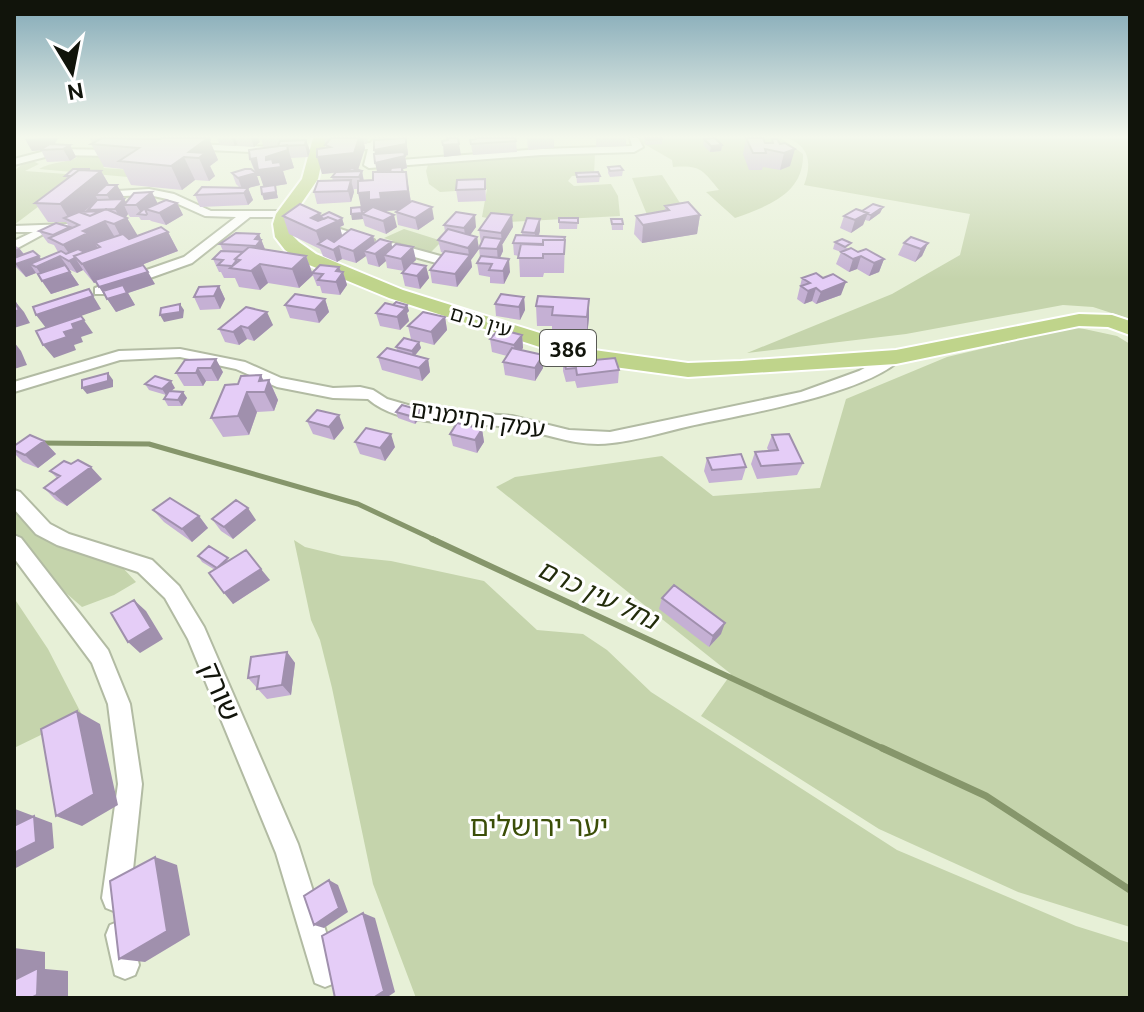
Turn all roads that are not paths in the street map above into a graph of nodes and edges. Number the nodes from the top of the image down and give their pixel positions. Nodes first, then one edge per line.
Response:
1 (310, 185) edge
2 (95, 208) edge
3 (247, 214) junction
4 (285, 214) junction
5 (78, 223) edge
6 (49, 228) junction
7 (14, 229) edge
8 (14, 246) edge
9 (440, 260) edge
10 (100, 291) edge
11 (1130, 329) edge
12 (896, 357) junction
13 (17, 387) edge
14 (14, 497) edge
15 (14, 543) edge
16 (125, 965) edge
17 (325, 973) edge

1 - 4 main road
2 - 3 street
3 - 4 street
3 - 10 street
4 - 9 street
4 - 12 main road, עין כרם / 386
5 - 6 street
6 - 7 street
6 - 8 street
11 - 12 main road, 386
12 - 13 street, עמק התימנים
14 - 17 street, שורק
15 - 16 street

